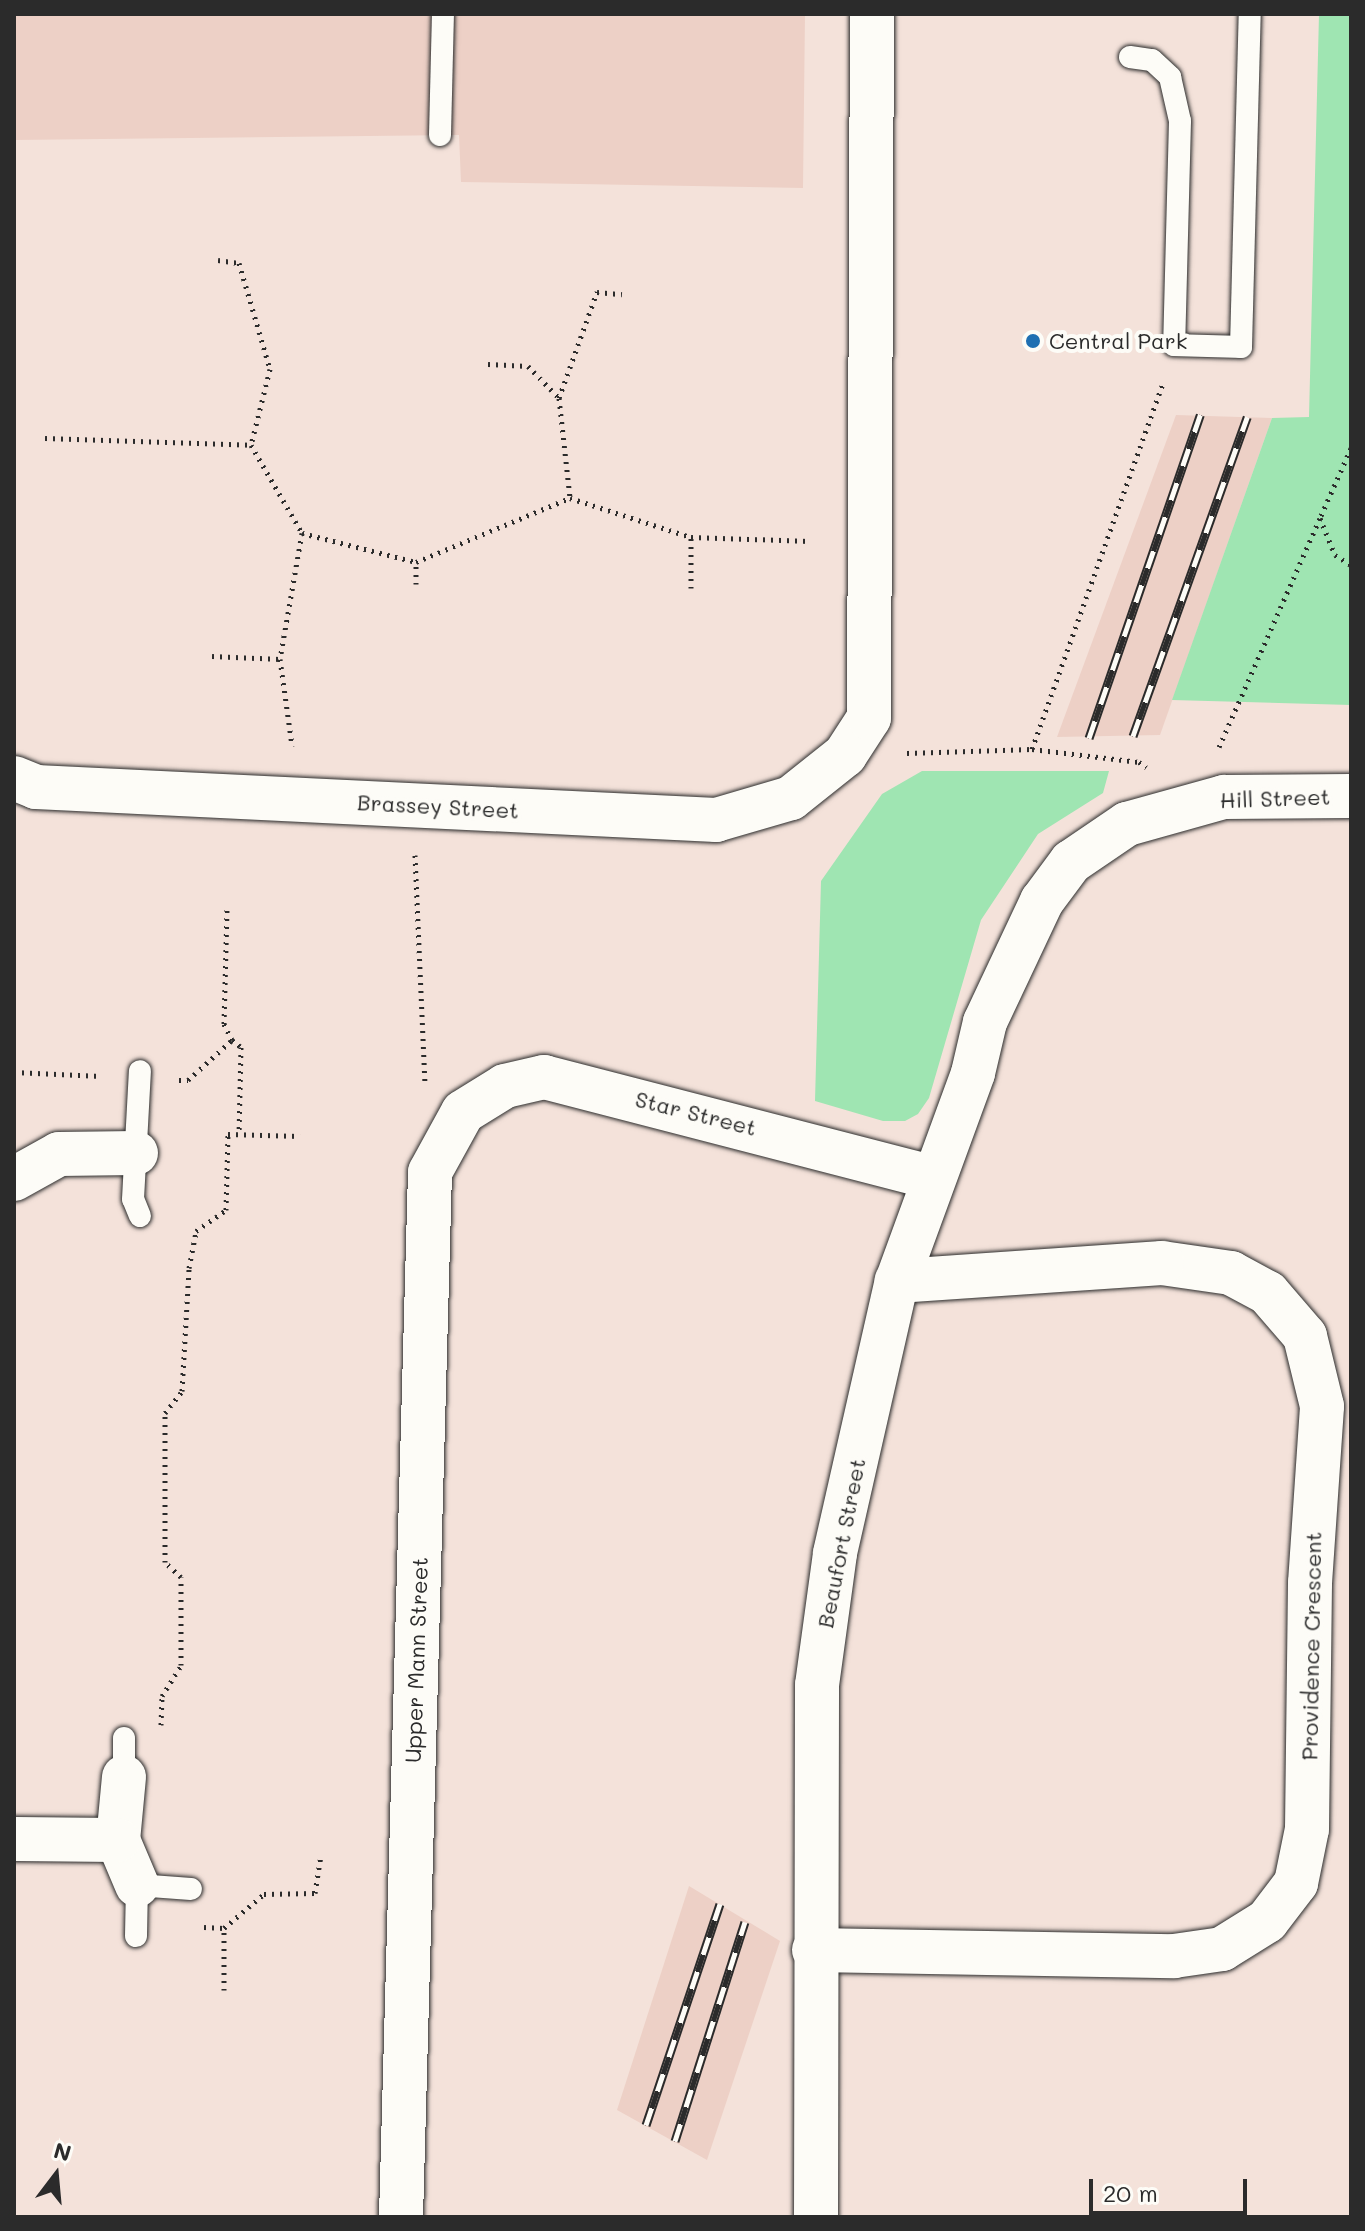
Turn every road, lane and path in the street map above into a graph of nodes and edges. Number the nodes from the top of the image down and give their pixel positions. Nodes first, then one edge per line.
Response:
1 (443, 14) edge
2 (872, 14) edge
3 (1250, 14) edge
4 (1130, 57) dead end
5 (440, 135) dead end
6 (218, 260) dead end
7 (622, 294) dead end
8 (1174, 345) junction
9 (488, 364) dead end
10 (559, 398) junction
11 (45, 438) dead end
12 (251, 445) junction
13 (1351, 448) edge
14 (570, 498) junction
15 (1320, 518) junction
16 (302, 533) junction
17 (691, 537) junction
18 (809, 541) dead end
19 (416, 562) junction
20 (1351, 565) edge
21 (416, 584) dead end
22 (691, 588) dead end
23 (212, 656) dead end
24 (280, 659) junction
25 (292, 746) dead end
26 (1032, 749) junction
27 (918, 753) dead end
28 (14, 778) edge
29 (1351, 796) edge
30 (1182, 806) junction
31 (415, 851) dead end
32 (1042, 901) joint
33 (227, 907) dead end
34 (232, 1040) junction
35 (14, 1072) edge
36 (140, 1074) junction
37 (426, 1088) dead end
38 (463, 1112) joint
39 (239, 1134) junction
40 (300, 1136) dead end
41 (136, 1153) junction
42 (932, 1177) junction
43 (14, 1179) edge
44 (140, 1216) dead end
45 (897, 1281) junction
46 (161, 1728) dead end
47 (124, 1758) dead end
48 (14, 1839) edge
49 (118, 1840) junction
50 (321, 1856) dead end
51 (137, 1885) junction
52 (191, 1889) dead end
53 (136, 1936) dead end
54 (814, 1950) junction
55 (224, 1990) dead end
56 (401, 2217) edge
57 (816, 2217) edge

1 - 5 lane
2 - 28 street, Brassey Street
3 - 8 lane
4 - 8 lane
6 - 12 path
7 - 10 path
8 - 26 path
9 - 10 path
10 - 14 path
11 - 12 path
12 - 16 path
13 - 15 path
14 - 17 path
14 - 19 path
15 - 20 path
15 - 30 path
16 - 19 path
16 - 24 path
17 - 18 path
17 - 22 path
19 - 21 path
23 - 24 path
24 - 25 path
26 - 27 path
26 - 30 path
29 - 30 street, Hill Street
30 - 32 street, Hill Street
31 - 37 path
32 - 42 street, Beaufort Street
33 - 34 path
34 - 36 path
34 - 39 path
35 - 36 path
36 - 41 lane
38 - 42 street, Star Street
38 - 56 street, Upper Mann Street
39 - 40 path
39 - 46 path
41 - 43 street
41 - 44 lane
42 - 45 street, Beaufort Street
45 - 54 street, Beaufort Street
45 - 54 street, Providence Crescent
47 - 49 street
48 - 49 street
49 - 51 street
50 - 55 path
51 - 52 lane
51 - 53 lane
54 - 57 street, Beaufort Street

